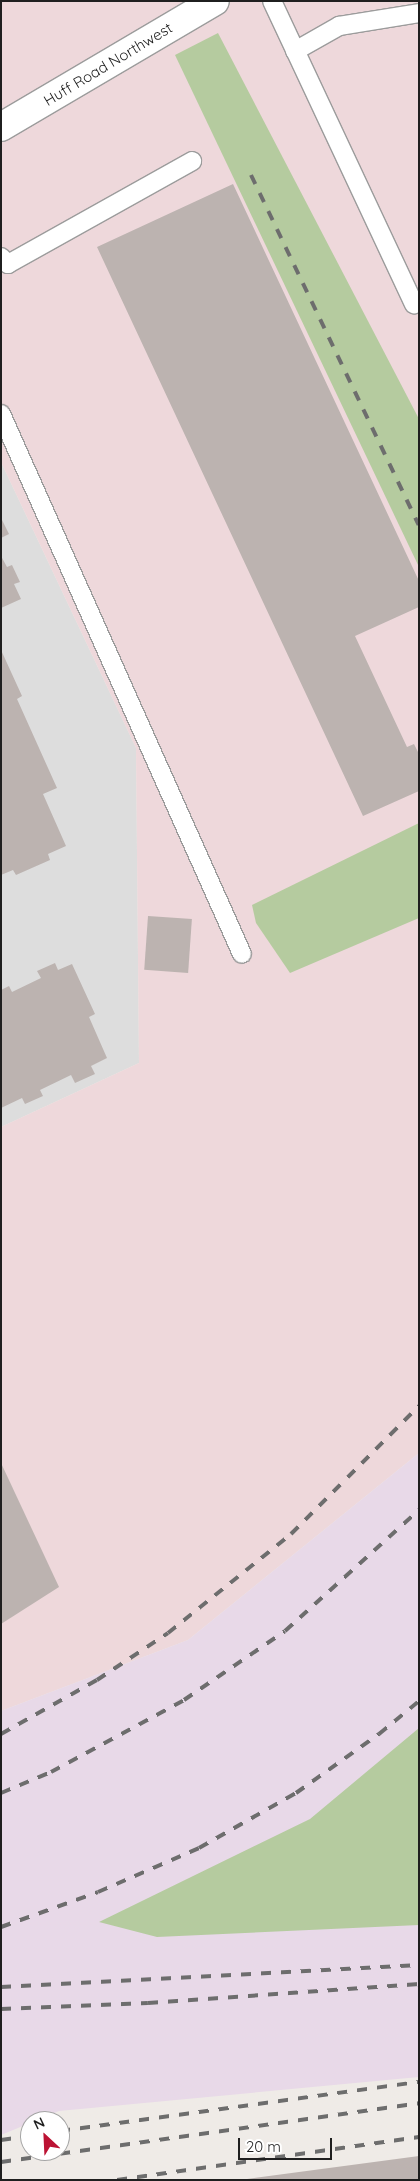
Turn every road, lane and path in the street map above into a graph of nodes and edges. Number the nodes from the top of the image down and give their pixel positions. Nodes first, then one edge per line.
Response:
1 (215, 1) edge
2 (272, 1) edge
3 (419, 13) edge
4 (295, 51) junction
5 (1, 127) edge
6 (192, 161) dead end
7 (1, 257) edge
8 (414, 304) dead end
9 (1, 414) edge
10 (242, 954) dead end

1 - 5 street, Huff Road Northwest
2 - 4 lane
3 - 4 lane
4 - 8 lane
6 - 7 lane
9 - 10 lane

